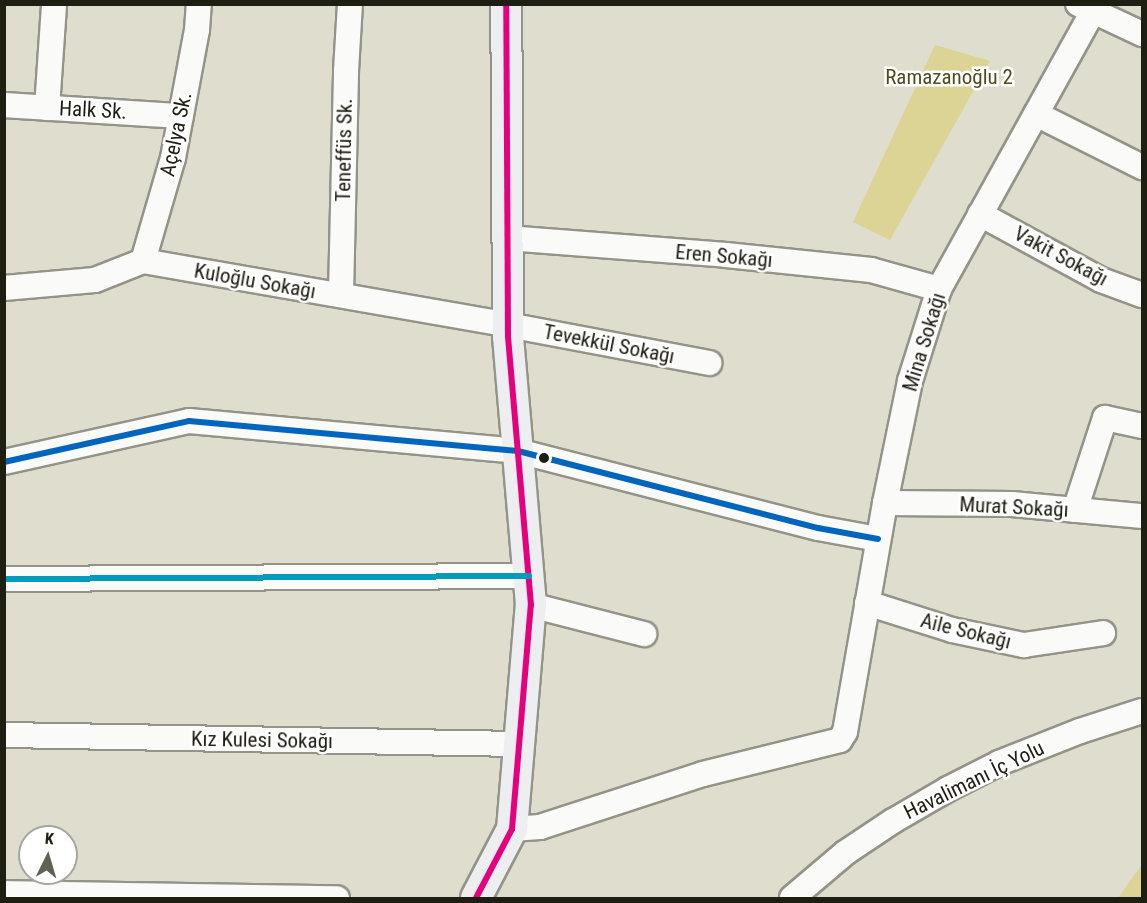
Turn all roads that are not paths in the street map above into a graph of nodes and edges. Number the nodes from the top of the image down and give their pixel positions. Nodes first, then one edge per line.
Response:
1 (54, 4) edge
2 (199, 4) edge
3 (350, 4) edge
4 (506, 4) edge
5 (1090, 7) edge
6 (1143, 34) edge
7 (4, 105) edge
8 (46, 108) junction
9 (1036, 114) junction
10 (181, 116) junction
11 (1143, 166) edge
12 (981, 214) junction
13 (507, 238) junction
14 (143, 261) junction
15 (4, 288) edge
16 (939, 289) junction
17 (341, 295) junction
18 (1143, 295) edge
19 (508, 325) junction
20 (709, 363) dead end
21 (1143, 426) edge
22 (518, 451) junction
23 (4, 462) edge
24 (885, 503) junction
25 (1075, 510) junction
26 (1143, 516) edge
27 (878, 539) junction
28 (529, 576) junction
29 (4, 579) edge
30 (867, 603) junction
31 (531, 605) junction
32 (1102, 633) dead end
33 (644, 634) dead end
34 (1143, 711) edge
35 (4, 735) edge
36 (519, 744) junction
37 (512, 829) junction
38 (4, 892) edge
39 (337, 898) edge
40 (476, 898) edge
41 (792, 898) edge

1 - 8 street
2 - 10 street, Açelya Sk.
3 - 17 street, Teneffüs Sk.
4 - 13 main road
5 - 6 street
5 - 9 street, Mina Sokağı
7 - 8 street, Halk Sk.
8 - 10 street, Halk Sk.
9 - 11 street
9 - 12 street, Mina Sokağı
10 - 14 street, Açelya Sk.
12 - 16 street, Mina Sokağı
12 - 18 street, Vakit Sokağı
13 - 16 street, Eren Sokağı
13 - 19 main road
14 - 15 street
14 - 17 street, Kuloğlu Sokağı
16 - 24 street, Mina Sokağı
17 - 19 street, Kuloğlu Sokağı
19 - 20 street, Tevekkül Sokağı
19 - 22 main road
21 - 25 street
22 - 23 street
22 - 27 street
22 - 28 main road
24 - 25 street, Murat Sokağı
24 - 27 street, Mina Sokağı
25 - 26 street, Murat Sokağı
27 - 30 street, Mina Sokağı
28 - 29 street
28 - 31 main road
30 - 32 street, Aile Sokağı
30 - 37 street, Mina Sokağı
31 - 33 street
31 - 36 main road
34 - 41 street, Havalimanı İç Yolu
35 - 36 street, Kız Kulesi Sokağı
36 - 37 main road
37 - 40 main road
38 - 39 street

